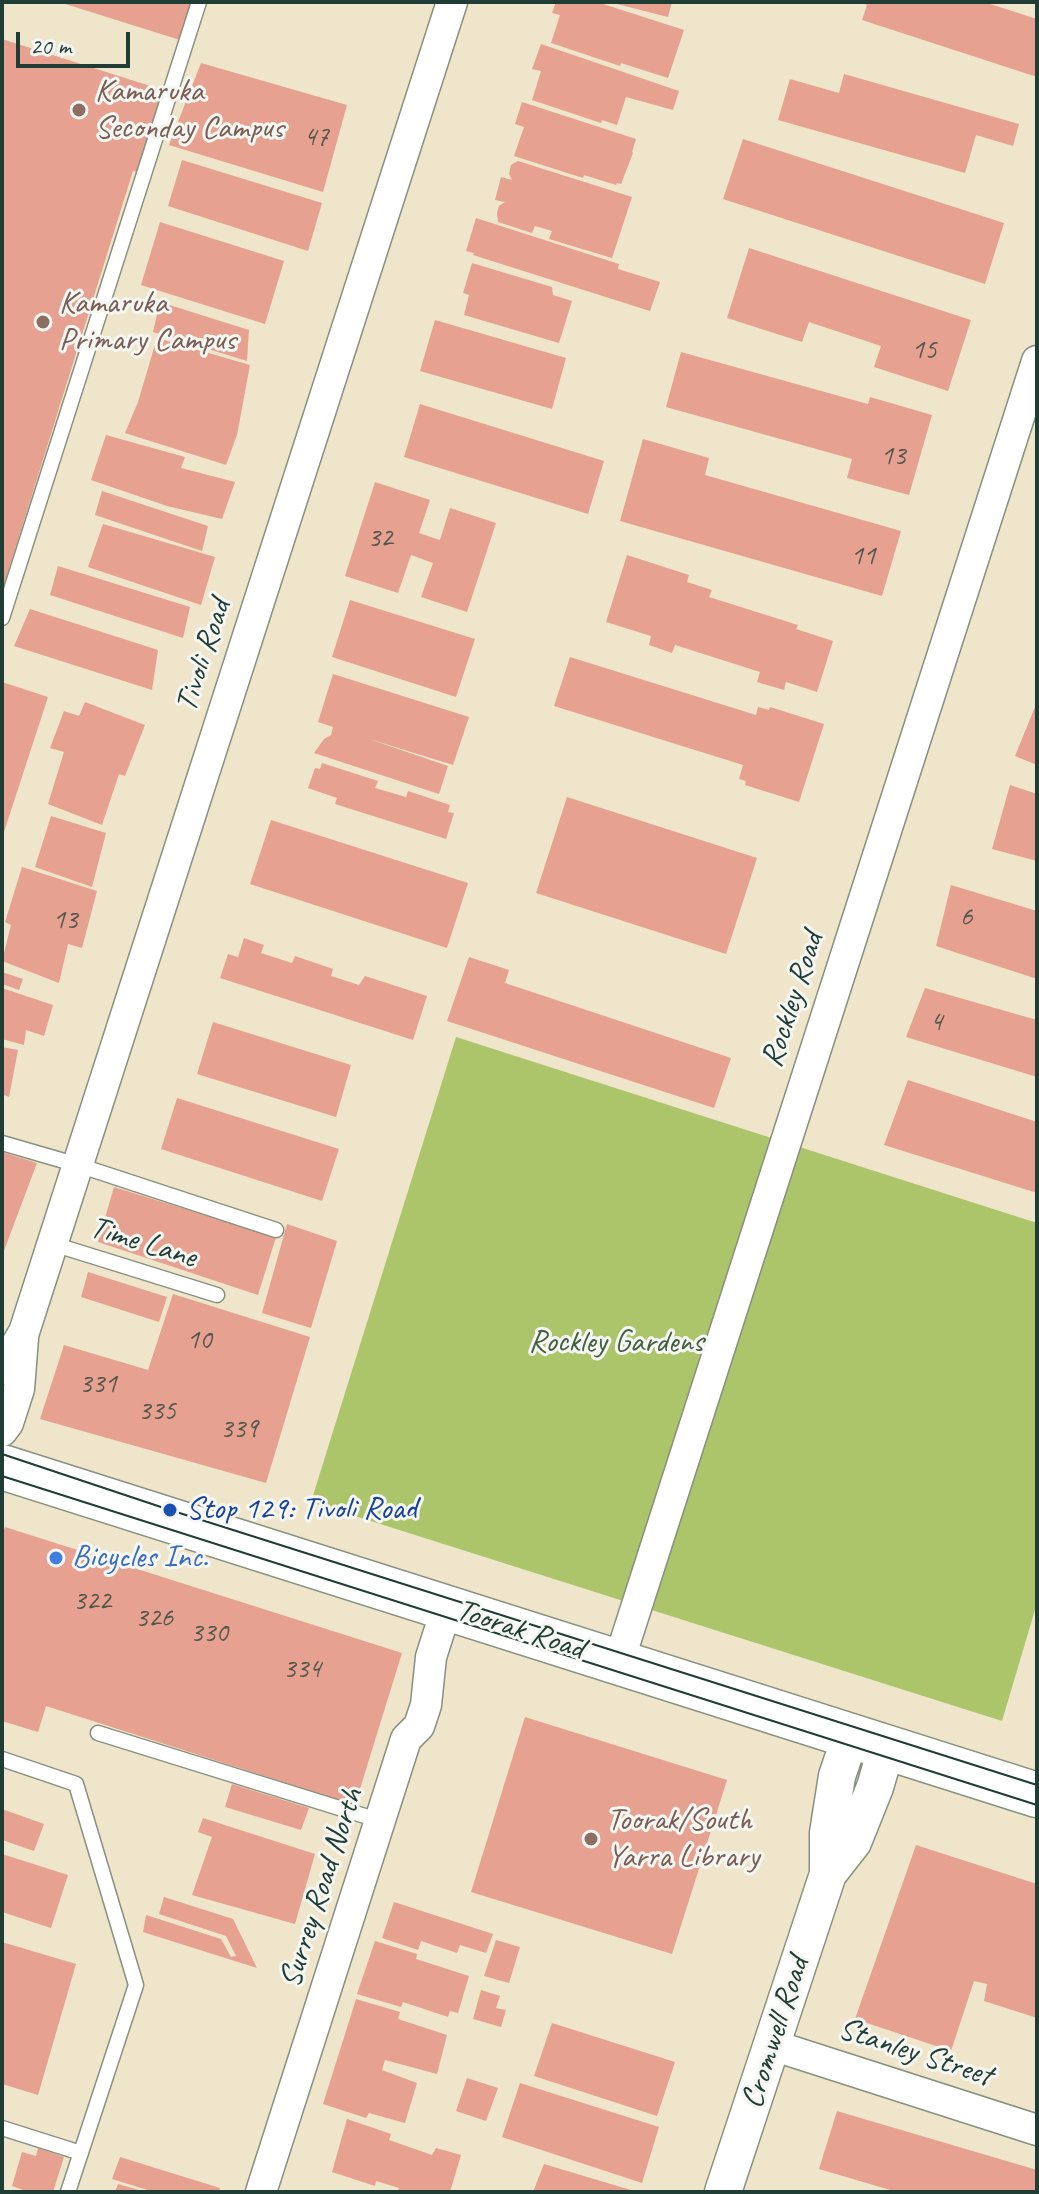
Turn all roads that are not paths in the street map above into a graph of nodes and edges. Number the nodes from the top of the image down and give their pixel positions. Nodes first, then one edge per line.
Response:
1 (199, 2) edge
2 (452, 2) edge
3 (1037, 361) edge
4 (2, 618) edge
5 (2, 1143) edge
6 (78, 1165) junction
7 (276, 1230) dead end
8 (53, 1244) junction
9 (217, 1295) dead end
10 (24, 1332) junction
11 (2, 1369) edge
12 (2, 1431) edge
13 (2, 1467) edge
14 (447, 1607) junction
15 (619, 1661) junction
16 (98, 1733) dead end
17 (869, 1741) junction
18 (2, 1759) edge
19 (1037, 1795) edge
20 (381, 1821) junction
21 (772, 2045) junction
22 (2, 2128) edge
23 (1037, 2130) edge
24 (81, 2153) junction
25 (68, 2192) edge
26 (261, 2192) edge
27 (723, 2192) edge

1 - 4 lane
2 - 6 street, Tivoli Road
3 - 15 street, Rockley Road
5 - 6 lane
6 - 7 lane
6 - 8 street, Tivoli Road
8 - 9 lane, Time Lane
8 - 10 street, Tivoli Road
10 - 11 street, Tivoli Road
10 - 12 street, Tivoli Road
13 - 14 main road, Toorak Road
14 - 15 main road, Toorak Road
14 - 20 street, Surrey Road North
15 - 17 main road, Toorak Road
16 - 20 lane
17 - 19 main road, Toorak Road
17 - 21 street, Cromwell Road
18 - 24 lane
20 - 26 street, Surrey Road North
21 - 23 street, Stanley Street
21 - 27 street, Cromwell Road
22 - 24 lane
24 - 25 lane

